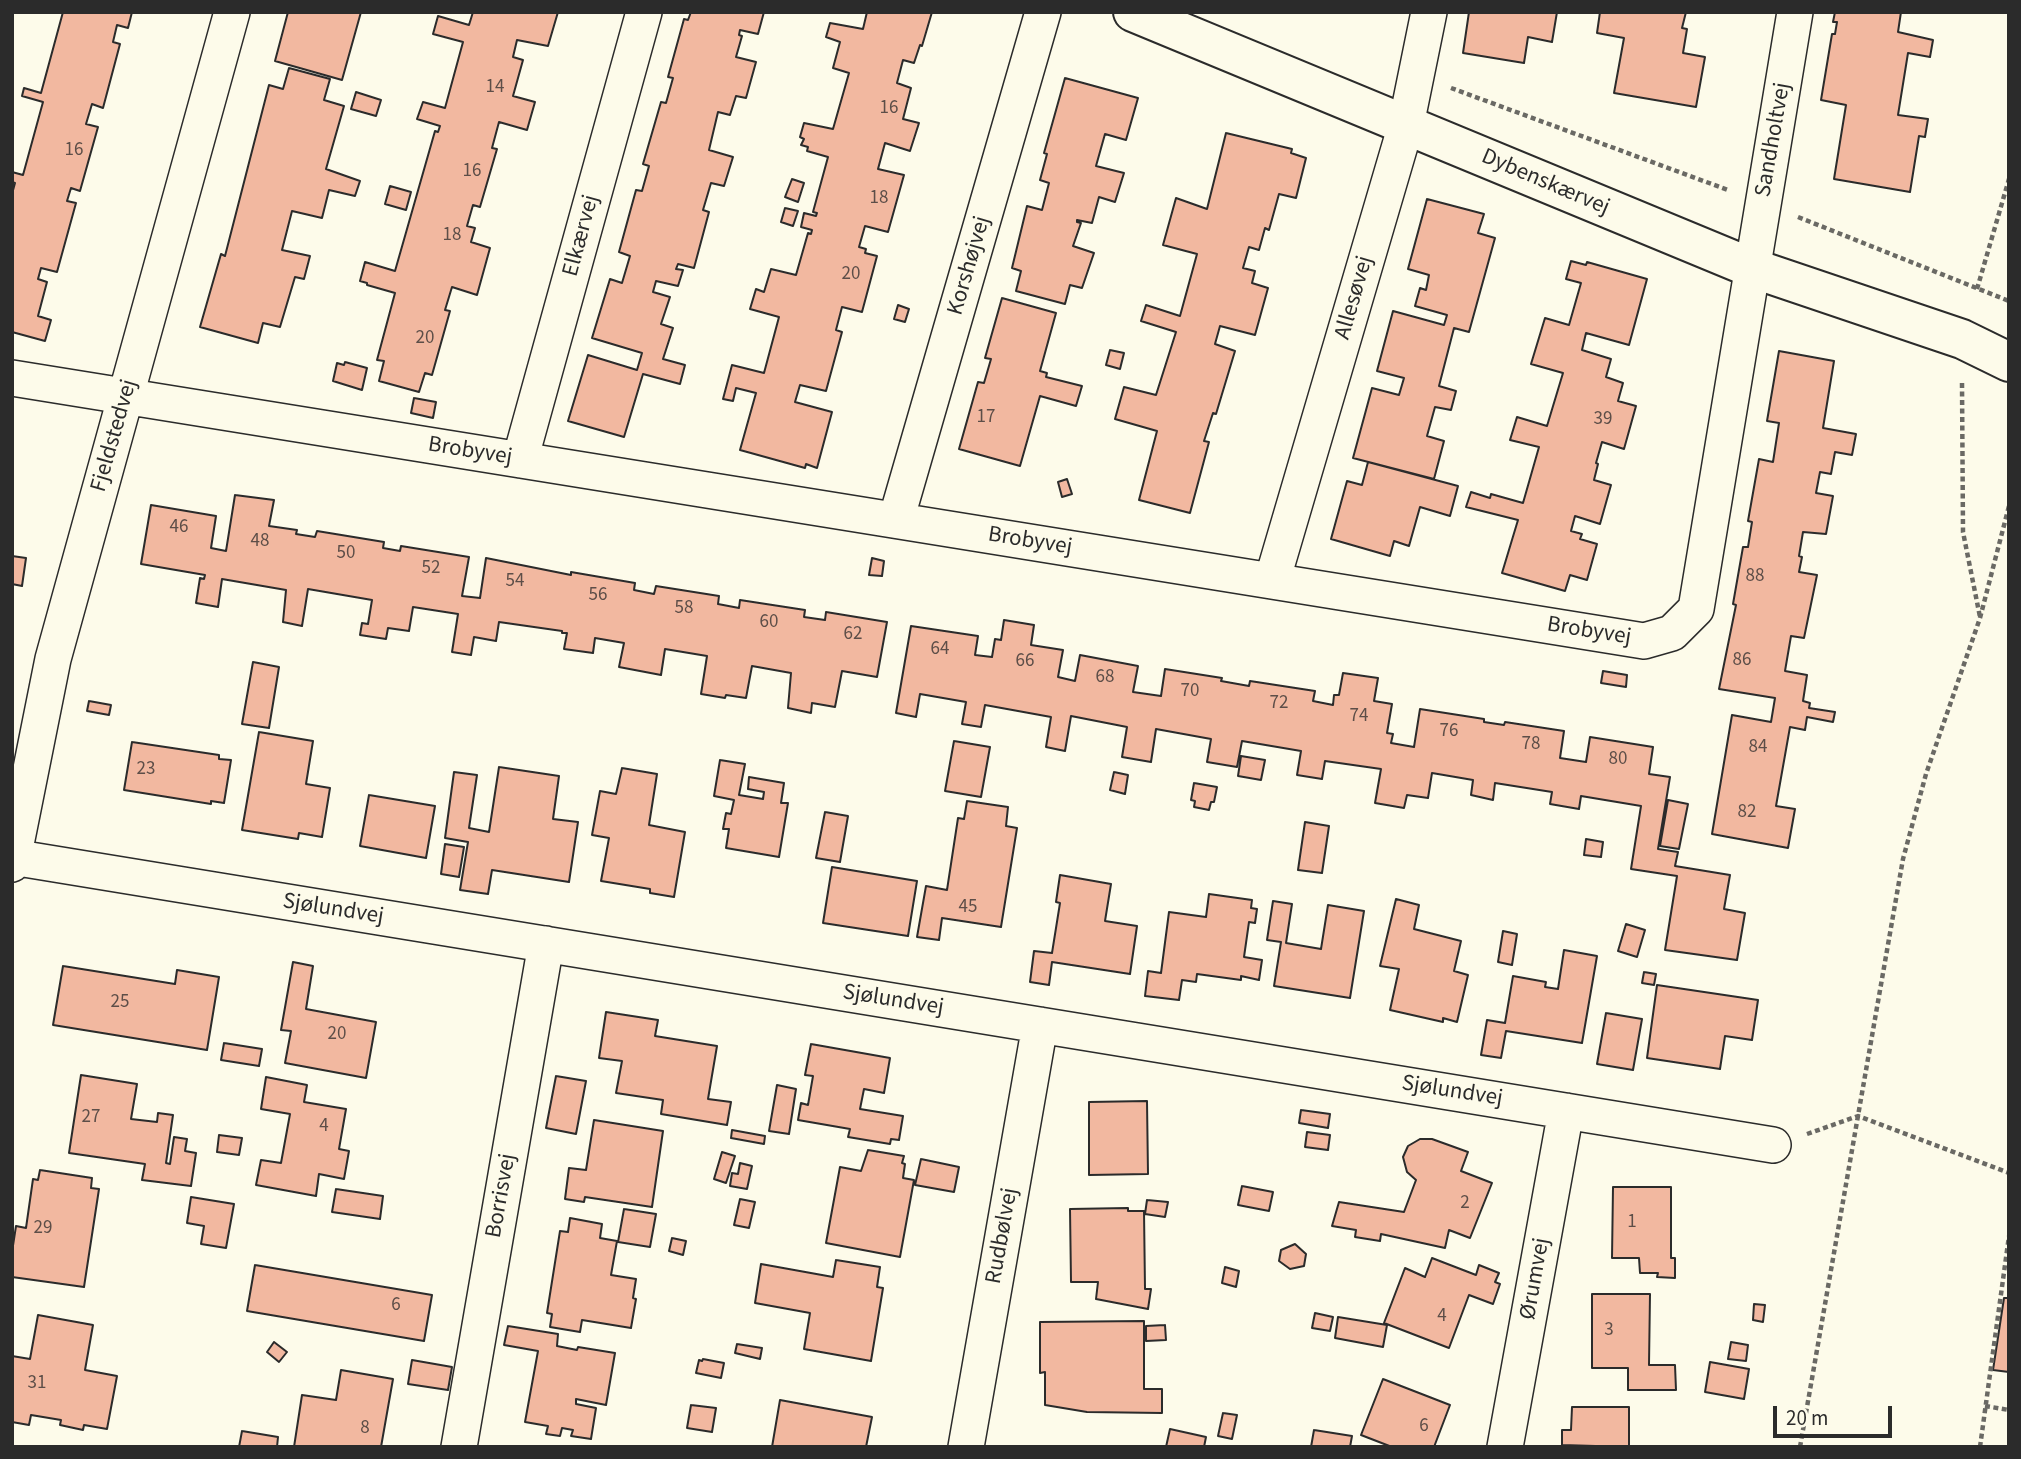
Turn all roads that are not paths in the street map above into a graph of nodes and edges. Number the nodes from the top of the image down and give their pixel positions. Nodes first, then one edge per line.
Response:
1 (232, 12) edge
2 (644, 12) edge
3 (1044, 12) edge
4 (1133, 12) edge
5 (1429, 12) edge
6 (1795, 12) edge
7 (1406, 125) junction
8 (1752, 268) junction
9 (1962, 339) junction
10 (2009, 347) edge
11 (2009, 362) edge
12 (12, 378) edge
13 (126, 396) junction
14 (520, 460) junction
15 (896, 520) junction
16 (1272, 581) junction
17 (13, 860) edge
18 (545, 944) junction
19 (1040, 1025) junction
20 (1566, 1111) junction
21 (1773, 1145) road end
22 (459, 1447) edge
23 (966, 1447) edge
24 (1505, 1447) edge

1 - 13 street, Fjeldstedvej
2 - 14 street, Elkærvej
3 - 15 street, Korshøjvej
4 - 7 street, Dybenskærvej
5 - 7 street, Allesøvej
6 - 8 street, Sandholtvej
7 - 8 street, Dybenskærvej
7 - 16 street, Allesøvej
8 - 9 street, Dybenskærvej
8 - 16 street, Brobyvej
9 - 10 street, Dybenskærvej
9 - 11 street, Dybenskærvej
12 - 13 street, Brobyvej
13 - 14 street, Brobyvej
13 - 17 street, Fjeldstedvej
14 - 15 street, Brobyvej
15 - 16 street, Brobyvej
17 - 18 street, Sjølundvej
18 - 19 street, Sjølundvej
18 - 22 street, Borrisvej
19 - 20 street, Sjølundvej
19 - 23 street, Rudbølvej
20 - 21 street, Sjølundvej
20 - 24 street, Ørumvej

